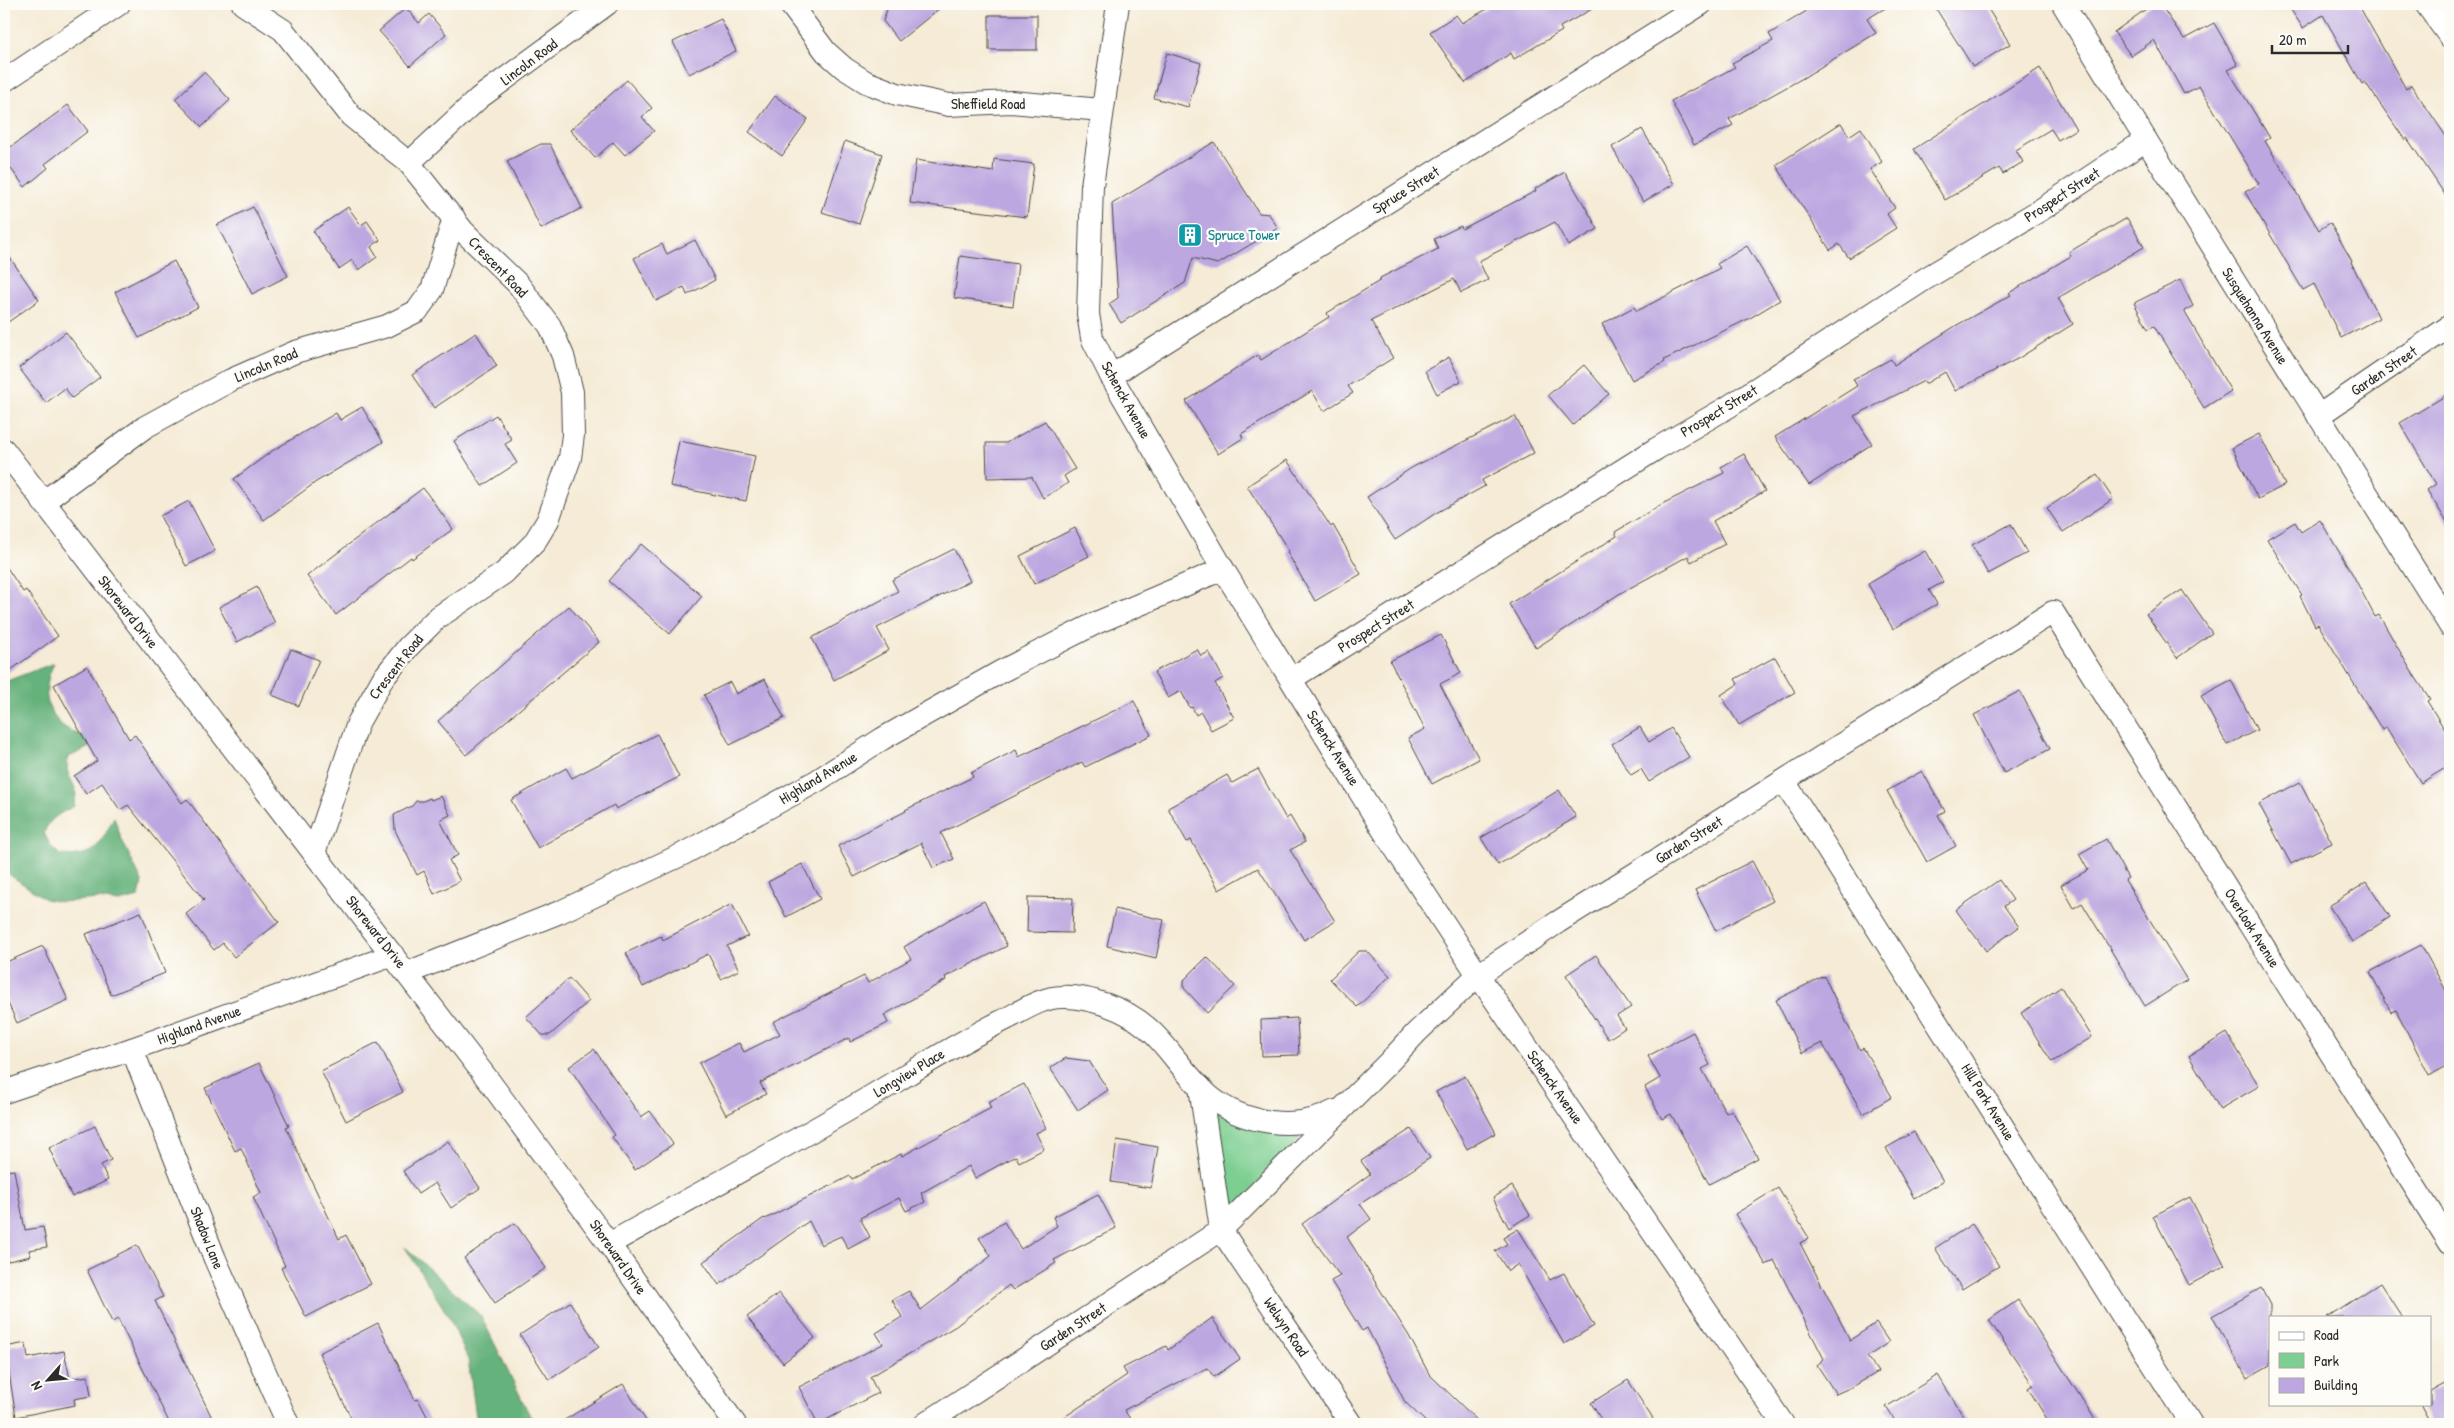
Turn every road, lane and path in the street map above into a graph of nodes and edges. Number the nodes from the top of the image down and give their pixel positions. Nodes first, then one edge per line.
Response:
1 (119, 4) edge
2 (243, 4) edge
3 (606, 4) edge
4 (790, 4) edge
5 (1118, 4) edge
6 (1701, 4) edge
7 (2063, 4) edge
8 (2426, 4) edge
9 (2450, 37) edge
10 (4, 80) edge
11 (1102, 110) junction
12 (2146, 140) junction
13 (409, 163) junction
14 (454, 218) junction
15 (2450, 326) edge
16 (1111, 376) junction
17 (2318, 416) junction
18 (4, 450) edge
19 (43, 502) junction
20 (1223, 569) junction
21 (2053, 612) joint
22 (2450, 626) edge
23 (1291, 680) junction
24 (1784, 781) junction
25 (314, 853) junction
26 (393, 955) junction
27 (407, 973) junction
28 (1478, 975) junction
29 (132, 1050) junction
30 (1200, 1087) junction
31 (4, 1092) edge
32 (1351, 1101) junction
33 (1220, 1230) junction
34 (2450, 1243) edge
35 (610, 1244) junction
36 (288, 1424) edge
37 (735, 1424) edge
38 (925, 1424) edge
39 (1351, 1424) edge
40 (1783, 1424) edge
41 (2191, 1424) edge

1 - 10 street
2 - 13 street, Crescent Road
3 - 13 street, Lincoln Road
4 - 11 street, Sheffield Road
5 - 11 street, Schenck Avenue
6 - 16 street, Spruce Street
7 - 12 street, Susquehanna Avenue
8 - 9 street
11 - 16 street, Schenck Avenue
12 - 17 street, Susquehanna Avenue
12 - 23 street, Prospect Street
13 - 14 street, Crescent Road
14 - 19 street, Lincoln Road
14 - 25 street, Crescent Road
15 - 17 street, Garden Street
16 - 20 street, Schenck Avenue
17 - 22 street, Susquehanna Avenue
18 - 19 street, Shoreward Drive
19 - 25 street, Shoreward Drive
20 - 23 street, Schenck Avenue
20 - 27 street, Highland Avenue
21 - 24 street, Garden Street
21 - 34 street, Overlook Avenue
23 - 28 street, Schenck Avenue
24 - 28 street, Garden Street
24 - 41 street, Hill Park Avenue
25 - 26 street, Shoreward Drive
26 - 27 street, Shoreward Drive
26 - 29 street, Highland Avenue
27 - 35 street, Shoreward Drive
28 - 32 street, Garden Street
28 - 40 street, Schenck Avenue
29 - 31 street, Highland Avenue
29 - 36 street, Shadow Lane
30 - 32 street, Garden Street
30 - 33 street
30 - 35 street, Longview Place
32 - 33 street, Garden Street
33 - 38 street, Garden Street
33 - 39 street, Welwyn Road
35 - 37 street, Shoreward Drive

